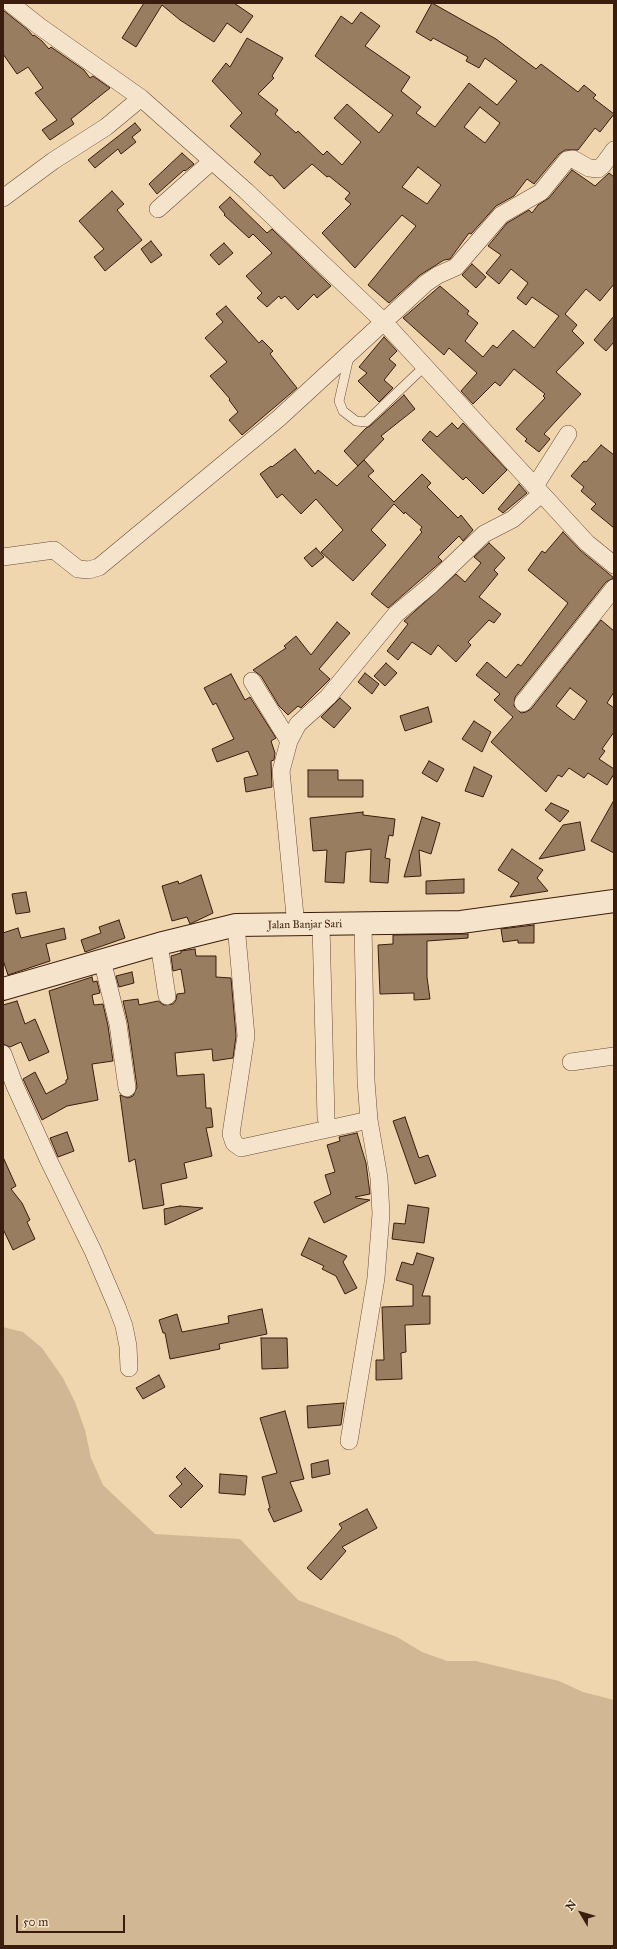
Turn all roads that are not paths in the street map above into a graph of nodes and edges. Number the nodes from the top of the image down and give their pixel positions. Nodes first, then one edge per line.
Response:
1 (10, 3) edge
2 (141, 98) junction
3 (614, 150) edge
4 (212, 161) junction
5 (3, 198) edge
6 (158, 209) dead end
7 (383, 322) junction
8 (350, 352) junction
9 (424, 366) junction
10 (568, 434) dead end
11 (538, 490) junction
12 (3, 557) edge
13 (614, 566) edge
14 (614, 588) edge
15 (252, 681) dead end
16 (523, 703) dead end
17 (289, 741) junction
18 (614, 901) edge
19 (363, 924) junction
20 (321, 925) junction
21 (236, 926) junction
22 (296, 926) junction
23 (159, 944) junction
24 (102, 960) junction
25 (3, 989) edge
26 (167, 996) dead end
27 (3, 1054) edge
28 (614, 1056) edge
29 (571, 1062) dead end
30 (127, 1088) dead end
31 (326, 1118) dead end
32 (369, 1120) junction
33 (129, 1368) dead end
34 (349, 1441) dead end

1 - 2 street
2 - 4 street
2 - 5 street
3 - 7 street
4 - 6 street
4 - 7 street
7 - 8 street
7 - 9 street
8 - 9 lane
8 - 12 street
9 - 11 street
10 - 11 street
11 - 13 street
11 - 17 street
14 - 16 street
15 - 17 street
17 - 22 street
18 - 19 street, Jalan Banjar Sari
19 - 20 street, Jalan Banjar Sari
19 - 32 street
20 - 22 street, Jalan Banjar Sari
20 - 31 street
21 - 22 street, Jalan Banjar Sari
21 - 23 street, Jalan Banjar Sari
21 - 32 street
23 - 24 street, Jalan Banjar Sari
23 - 26 street
24 - 25 street, Jalan Banjar Sari
24 - 30 street
27 - 33 street
28 - 29 street
32 - 34 street

